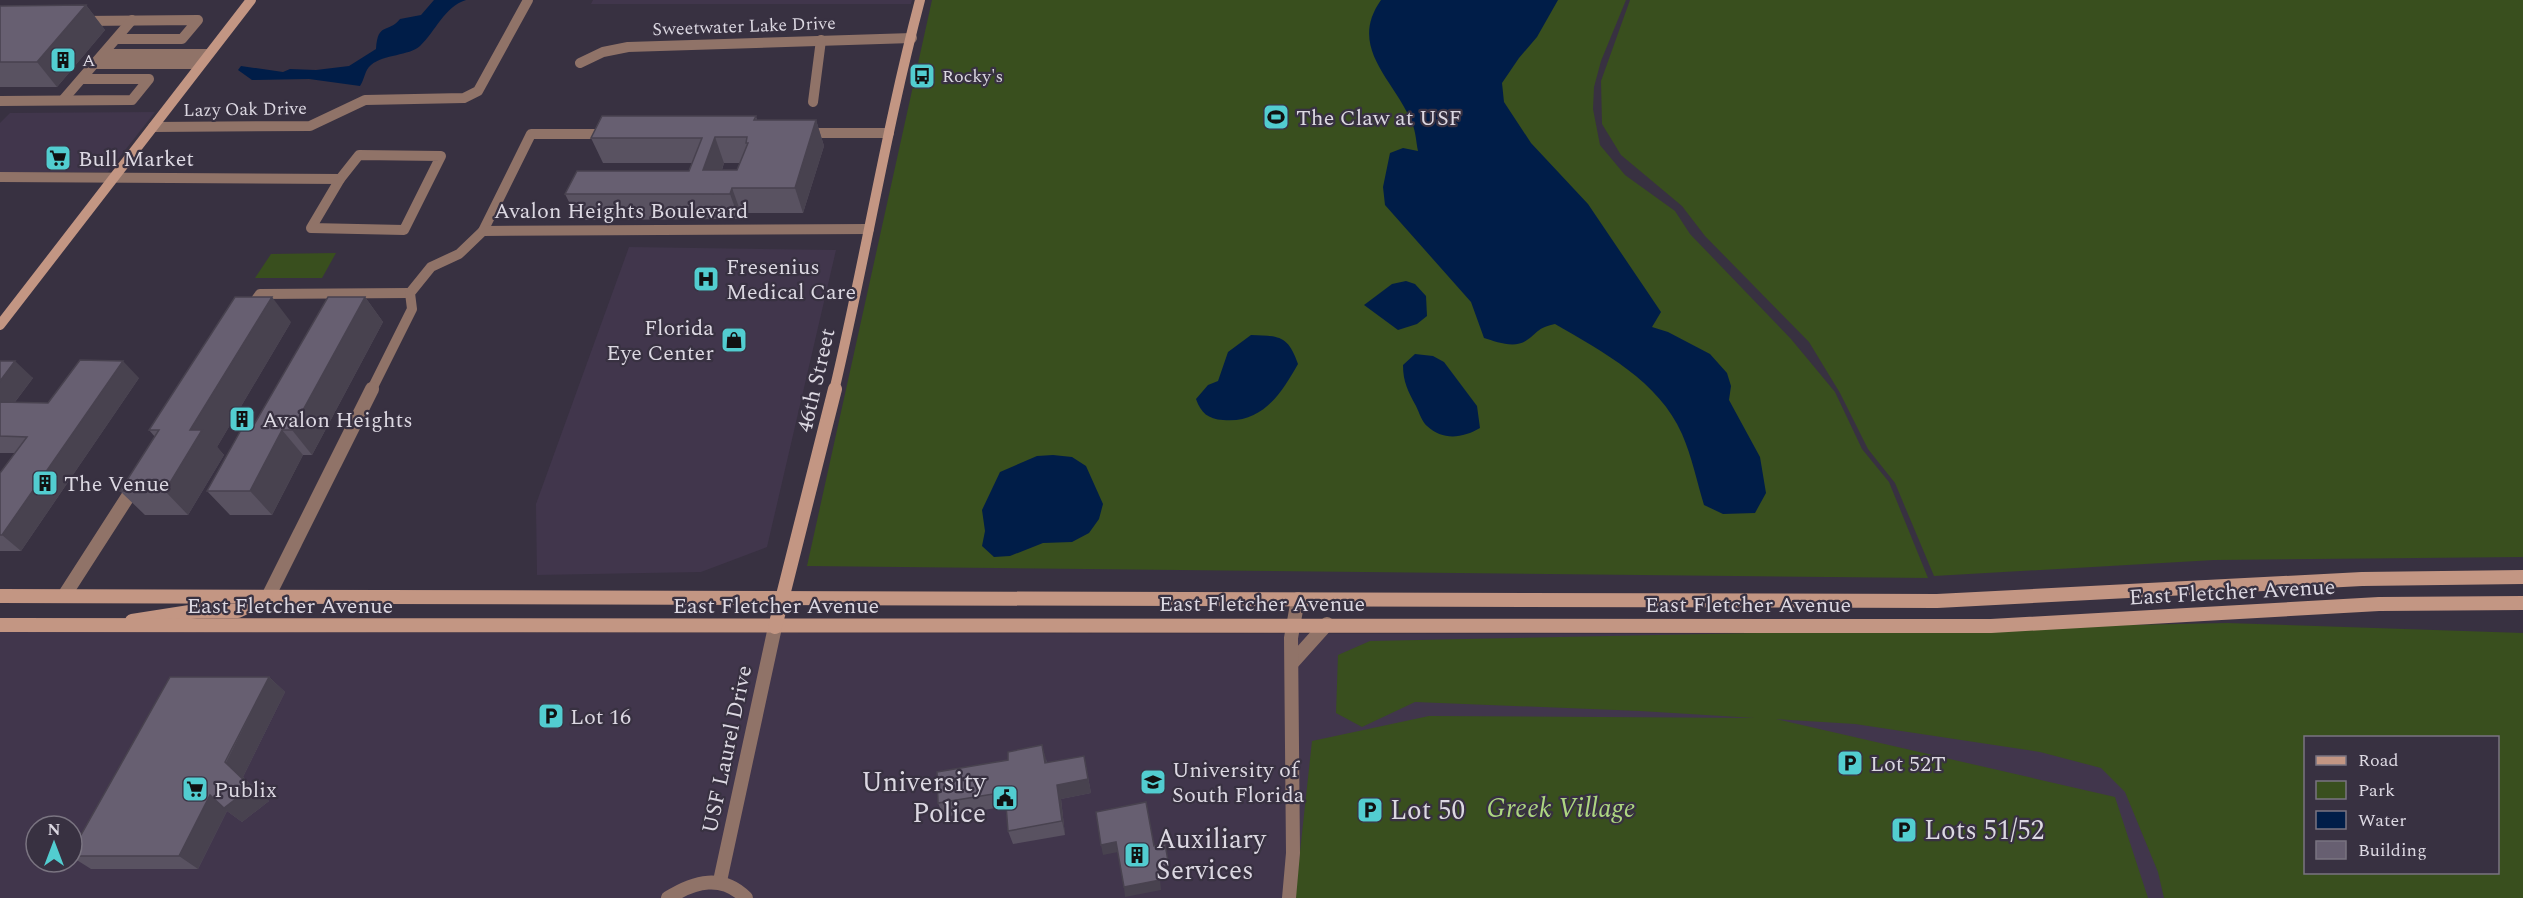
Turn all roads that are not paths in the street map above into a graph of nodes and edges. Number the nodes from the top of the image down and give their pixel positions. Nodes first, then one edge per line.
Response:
1 (251, 0) edge
2 (528, 0) edge
3 (920, 0) edge
4 (132, 20) junction
5 (66, 21) edge
6 (117, 39) junction
7 (912, 39) junction
8 (821, 40) junction
9 (104, 54) junction
10 (208, 54) junction
11 (580, 63) dead end
12 (96, 64) junction
13 (200, 64) junction
14 (82, 80) junction
15 (63, 100) junction
16 (0, 101) edge
17 (813, 102) dead end
18 (153, 127) junction
19 (793, 133) edge
20 (889, 133) junction
21 (621, 134) edge
22 (0, 177) edge
23 (115, 177) junction
24 (340, 179) junction
25 (869, 229) junction
26 (483, 231) junction
27 (410, 293) junction
28 (241, 323) edge
29 (0, 325) edge
30 (146, 469) edge
31 (2523, 577) edge
32 (0, 596) edge
33 (64, 596) junction
34 (268, 597) junction
35 (783, 597) junction
36 (1298, 599) junction
37 (2523, 603) edge
38 (1292, 624) junction
39 (1327, 624) junction
40 (0, 625) edge
41 (104, 626) junction
42 (775, 627) junction
43 (1292, 663) junction
44 (720, 881) junction
45 (668, 898) edge
46 (746, 898) edge
47 (1289, 898) edge

1 - 10 main road
2 - 18 street, Lazy Oak Drive
3 - 7 main road, 46th Street
4 - 5 street
4 - 6 street
4 - 6 street
6 - 9 street
7 - 8 street, Sweetwater Lake Drive
7 - 20 main road, 46th Street
8 - 11 street, Sweetwater Lake Drive
8 - 17 street
9 - 10 street
9 - 12 street
10 - 13 main road
12 - 13 street
12 - 14 street
13 - 18 main road
14 - 15 street
14 - 15 street
15 - 16 street
18 - 23 main road
19 - 20 street
20 - 25 main road, 46th Street
21 - 26 street
22 - 23 street
23 - 24 street
23 - 29 main road
24 - 24 street
25 - 26 street, Avalon Heights Boulevard
25 - 35 main road, 46th Street
26 - 27 street, Avalon Heights Boulevard
27 - 28 street
27 - 34 street
30 - 33 street
31 - 36 main road, East Fletcher Avenue
32 - 33 main road, East Fletcher Avenue
33 - 34 main road, East Fletcher Avenue
34 - 35 main road, East Fletcher Avenue
34 - 41 main road
35 - 36 main road, East Fletcher Avenue
35 - 42 main road, 46th Street
36 - 38 street
37 - 39 main road, East Fletcher Avenue
38 - 39 main road, East Fletcher Avenue
38 - 42 main road, East Fletcher Avenue
38 - 43 street
39 - 43 street
40 - 41 main road, East Fletcher Avenue
41 - 42 main road, East Fletcher Avenue
42 - 44 street, USF Laurel Drive
43 - 47 street
44 - 45 street
44 - 46 street

